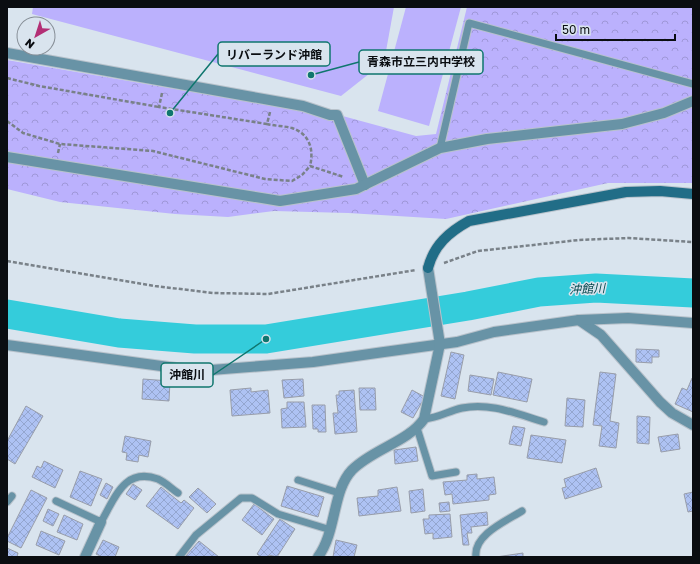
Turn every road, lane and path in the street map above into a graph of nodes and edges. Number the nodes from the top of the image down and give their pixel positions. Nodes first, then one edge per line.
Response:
1 (7, 53) edge
2 (7, 78) edge
3 (164, 81) junction
4 (693, 84) edge
5 (273, 100) junction
6 (693, 101) edge
7 (159, 107) junction
8 (7, 121) edge
9 (267, 124) junction
10 (440, 148) junction
11 (7, 157) edge
12 (310, 166) junction
13 (345, 178) dead end
14 (365, 185) junction
15 (693, 194) edge
16 (693, 242) edge
17 (7, 261) edge
18 (428, 268) junction
19 (579, 320) junction
20 (693, 323) edge
21 (440, 339) junction
22 (7, 345) edge
23 (424, 419) junction
24 (544, 422) dead end
25 (693, 425) edge
26 (417, 428) junction
27 (456, 472) dead end
28 (298, 480) dead end
29 (178, 493) dead end
30 (339, 494) junction
31 (12, 496) dead end
32 (7, 502) edge
33 (56, 502) dead end
34 (522, 511) dead end
35 (100, 522) junction
36 (331, 530) junction
37 (85, 557) edge
38 (179, 557) edge
39 (318, 557) edge
40 (476, 557) edge

1 - 3 street
2 - 7 path
3 - 5 street
3 - 7 path
4 - 10 lane
5 - 9 path
5 - 14 street
6 - 10 street
7 - 9 path
8 - 12 path
9 - 12 path
10 - 14 street
11 - 14 street
12 - 13 path
15 - 18 street
16 - 18 path
17 - 18 path
18 - 21 street
19 - 20 street
19 - 21 street
19 - 25 street
21 - 22 street
21 - 23 street
23 - 24 lane
23 - 26 street
26 - 27 lane
26 - 30 street
28 - 30 lane
29 - 35 lane
30 - 36 street
31 - 32 lane
33 - 35 lane
34 - 40 lane
35 - 37 street
36 - 38 lane
36 - 39 street

